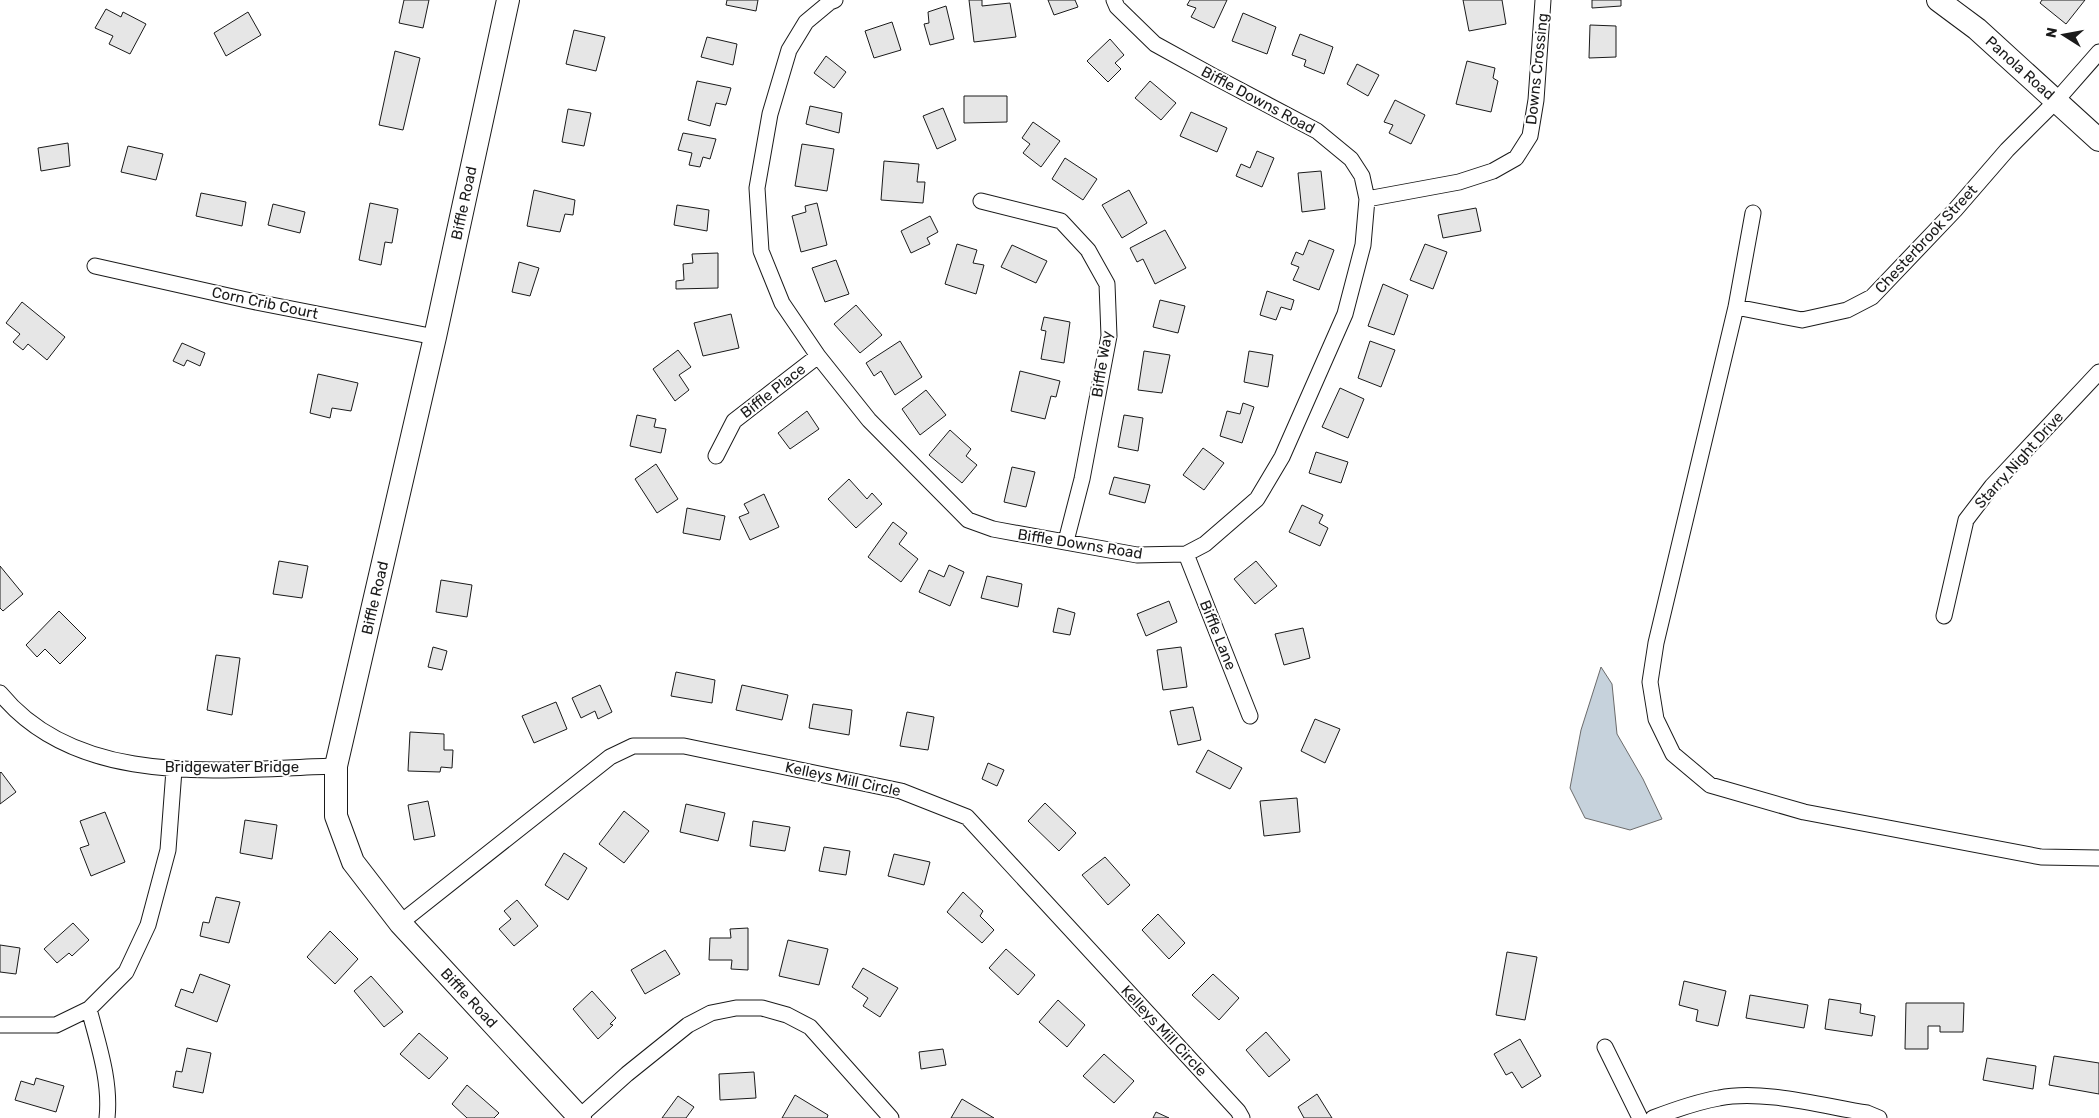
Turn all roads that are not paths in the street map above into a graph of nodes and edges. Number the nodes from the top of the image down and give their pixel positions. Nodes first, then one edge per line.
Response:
1 (508, 0) edge
2 (1114, 0) edge
3 (1543, 0) edge
4 (1938, 0) edge
5 (831, 1) edge
6 (2099, 52) edge
7 (2056, 101) junction
8 (2099, 140) edge
9 (1367, 199) junction
10 (981, 201) dead end
11 (1753, 213) dead end
12 (95, 266) dead end
13 (1736, 307) junction
14 (435, 337) junction
15 (818, 356) junction
16 (2099, 372) edge
17 (716, 456) dead end
18 (1066, 541) junction
19 (1186, 554) junction
20 (1944, 616) dead end
21 (0, 693) edge
22 (1250, 716) dead end
23 (336, 766) junction
24 (174, 770) junction
25 (2099, 858) edge
26 (400, 923) junction
27 (89, 1009) junction
28 (0, 1025) edge
29 (1605, 1047) dead end
30 (107, 1118) edge
31 (579, 1118) edge
32 (891, 1118) edge
33 (1242, 1118) edge
34 (1640, 1118) edge
35 (1653, 1118) edge
36 (1879, 1118) edge

1 - 14 street, Biffle Road
2 - 9 street, Biffle Downs Road
3 - 9 street, Downs Crossing
4 - 7 street, Panola Road
5 - 15 street, Biffle Downs Road
6 - 7 street, Chesterbrook Street
7 - 8 street, Panola Road
7 - 13 street, Chesterbrook Street
9 - 19 street, Biffle Downs Road
10 - 18 street, Biffle Way
11 - 13 street
12 - 14 street, Corn Crib Court
13 - 25 street
14 - 23 street, Biffle Road
15 - 17 street, Biffle Place
15 - 18 street, Biffle Downs Road
16 - 20 street, Starry Night Drive
18 - 19 street, Biffle Downs Road
19 - 22 street, Biffle Lane
21 - 24 street, Bridgewater Bridge
23 - 24 street, Bridgewater Bridge
23 - 26 street, Biffle Road
24 - 27 street
26 - 31 street, Biffle Road
26 - 33 street, Kelleys Mill Circle
27 - 28 street
27 - 30 street
29 - 34 street
31 - 32 street
35 - 36 street

